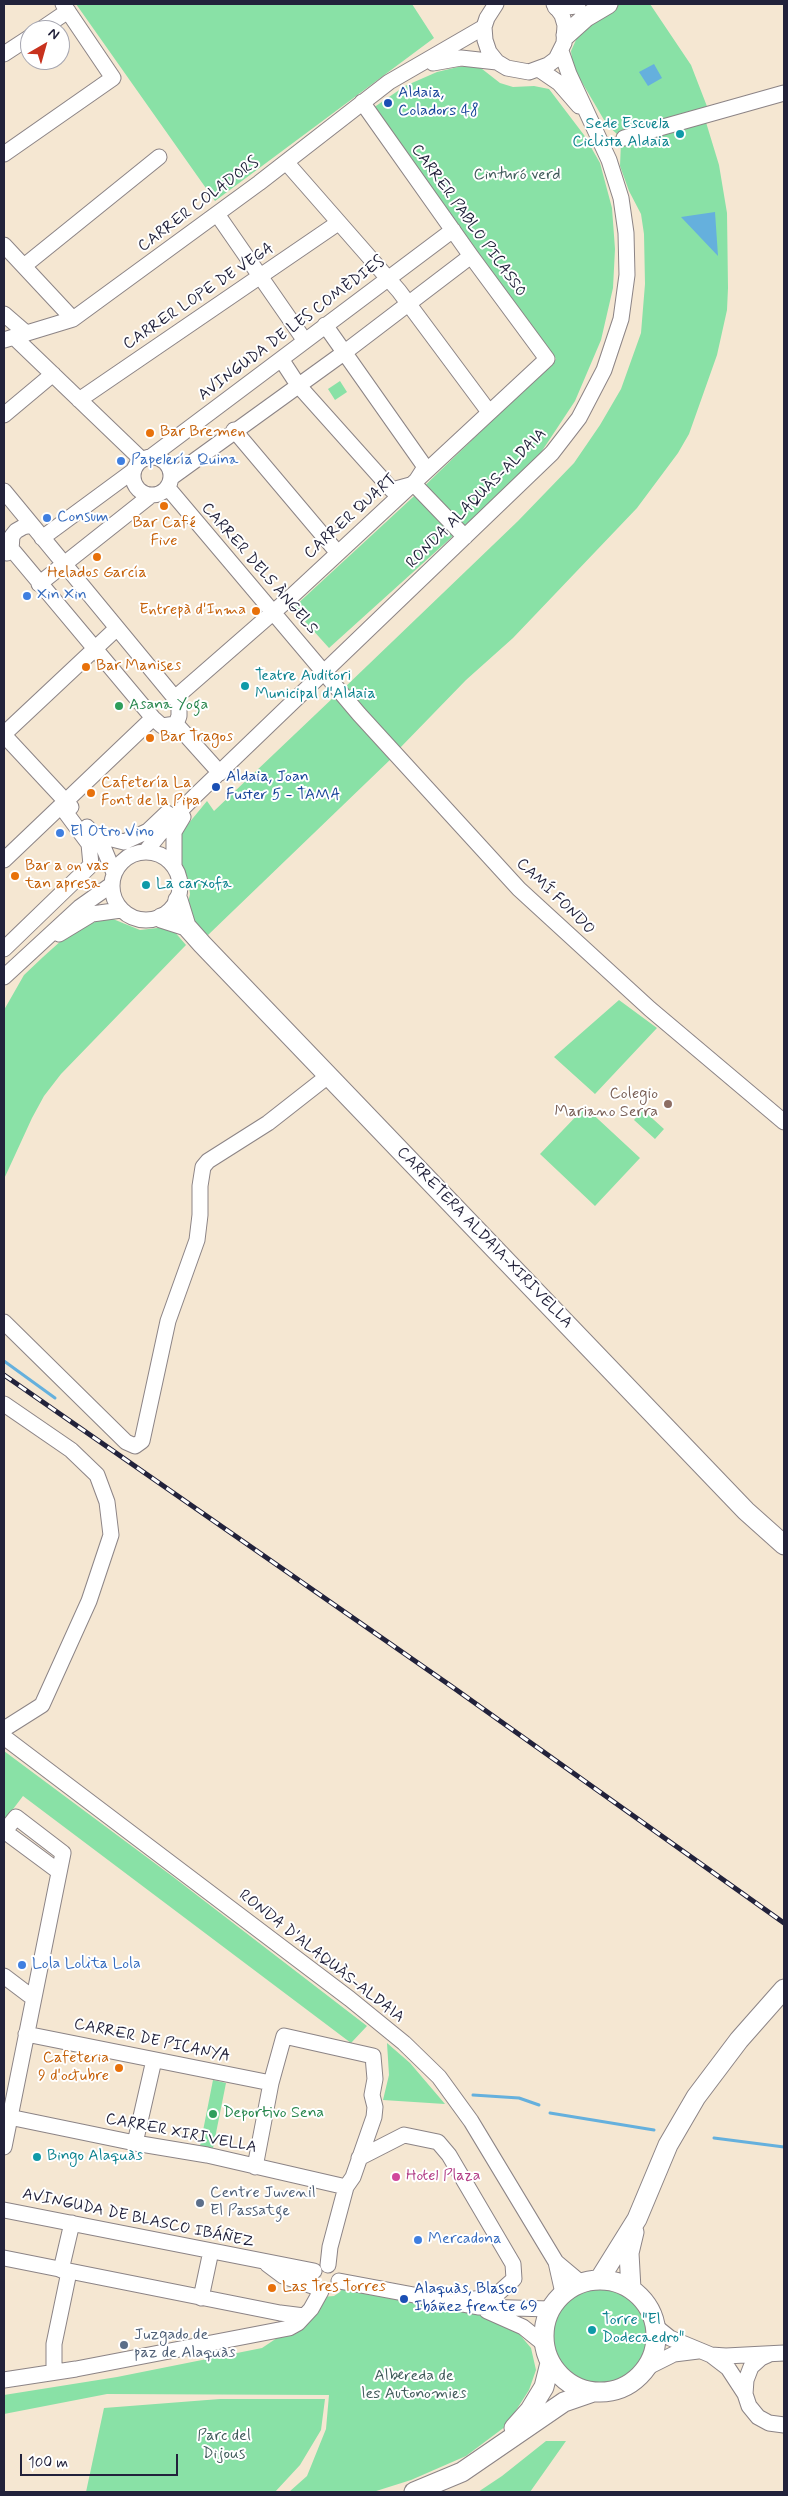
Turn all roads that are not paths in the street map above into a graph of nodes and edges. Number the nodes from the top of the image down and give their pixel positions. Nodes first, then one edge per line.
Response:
1 (576, 4) edge
2 (608, 4) edge
3 (555, 5) edge
4 (493, 6) edge
5 (66, 7) edge
6 (51, 20) edge
7 (484, 27) junction
8 (563, 43) junction
9 (20, 44) edge
10 (4, 54) edge
11 (497, 62) junction
12 (417, 67) junction
13 (540, 70) junction
14 (784, 93) edge
15 (362, 102) junction
16 (593, 121) junction
17 (600, 135) junction
18 (624, 138) junction
19 (4, 154) edge
20 (160, 157) dead end
21 (609, 160) junction
22 (286, 162) junction
23 (217, 214) junction
24 (338, 223) junction
25 (453, 230) junction
26 (4, 245) edge
27 (471, 256) junction
28 (24, 266) junction
29 (261, 277) junction
30 (388, 279) junction
31 (409, 303) junction
32 (4, 314) edge
33 (73, 319) junction
34 (325, 325) junction
35 (15, 337) edge
36 (305, 341) junction
37 (345, 352) junction
38 (281, 359) junction
39 (548, 359) joint
40 (53, 374) junction
41 (298, 385) junction
42 (79, 400) junction
43 (489, 412) junction
44 (4, 415) edge
45 (234, 430) junction
46 (142, 462) junction
47 (170, 482) junction
48 (414, 484) junction
49 (4, 491) edge
50 (150, 496) junction
51 (32, 525) junction
52 (465, 537) junction
53 (42, 538) junction
54 (6, 548) edge
55 (337, 552) junction
56 (64, 564) junction
57 (40, 584) junction
58 (273, 612) junction
59 (117, 628) junction
60 (94, 648) junction
61 (324, 673) junction
62 (175, 698) junction
63 (153, 718) junction
64 (176, 724) junction
65 (4, 735) edge
66 (220, 773) junction
67 (197, 794) junction
68 (66, 801) junction
69 (108, 838) junction
70 (140, 852) junction
71 (4, 860) edge
72 (174, 865) junction
73 (113, 879) junction
74 (178, 900) junction
75 (121, 910) junction
76 (92, 914) junction
77 (161, 918) junction
78 (186, 926) junction
79 (48, 935) junction
80 (9, 944) edge
81 (4, 977) edge
82 (4, 990) edge
83 (328, 1076) junction
84 (784, 1122) edge
85 (4, 1322) edge
86 (4, 1404) edge
87 (784, 1545) edge
88 (4, 1729) edge
89 (4, 1737) edge
90 (4, 1832) edge
91 (58, 1871) junction
92 (4, 1976) edge
93 (784, 1989) edge
94 (33, 1998) junction
95 (26, 2034) junction
96 (154, 2060) junction
97 (271, 2084) junction
98 (6, 2115) edge
99 (135, 2144) junction
100 (4, 2147) edge
101 (359, 2158) junction
102 (255, 2167) junction
103 (346, 2187) junction
104 (4, 2210) edge
105 (637, 2219) junction
106 (72, 2223) junction
107 (212, 2251) junction
108 (4, 2258) edge
109 (556, 2262) junction
110 (328, 2265) junction
111 (65, 2271) junction
112 (599, 2280) junction
113 (339, 2281) junction
114 (316, 2283) junction
115 (580, 2283) junction
116 (631, 2289) junction
117 (563, 2292) junction
118 (202, 2298) junction
119 (455, 2302) junction
120 (478, 2307) junction
121 (550, 2308) junction
122 (277, 2313) junction
123 (304, 2316) junction
124 (655, 2326) junction
125 (276, 2331) junction
126 (544, 2344) junction
127 (780, 2351) edge
128 (705, 2353) junction
129 (550, 2363) junction
130 (646, 2368) junction
131 (54, 2372) junction
132 (4, 2380) edge
133 (593, 2392) junction
134 (745, 2394) junction
135 (777, 2424) edge
136 (784, 2436) edge
137 (496, 2448) junction
138 (414, 2492) edge

1 - 3 main road
2 - 8 main road
3 - 8 street, RONDA ALAQUÀS-ALDAIA
4 - 7 street
5 - 6 street
5 - 19 street
7 - 11 street
7 - 12 street
8 - 13 street
8 - 16 street, RONDA ALAQUÀS-ALDAIA
9 - 10 street
11 - 12 street
11 - 13 street
12 - 15 street, CARRER COLADORS
13 - 16 street, RONDA ALAQUÀS-ALDAIA
14 - 18 street
15 - 22 street, CARRER COLADORS
15 - 25 street, CARRER PABLO PICASSO
16 - 17 street, RONDA ALAQUÀS-ALDAIA
17 - 18 street
17 - 21 street, RONDA ALAQUÀS-ALDAIA
18 - 21 street
20 - 28 street
21 - 52 street, RONDA ALAQUÀS-ALDAIA
22 - 23 street, CARRER COLADORS
22 - 24 street
23 - 29 street
23 - 33 street, CARRER COLADORS
24 - 29 street, CARRER LOPE DE VEGA
24 - 30 street
25 - 27 street, CARRER PABLO PICASSO
25 - 30 street, AVINGUDA DE LES COMÈDIES
26 - 28 street
27 - 31 street
27 - 39 street, CARRER PABLO PICASSO
28 - 33 street
29 - 36 street
29 - 42 street, CARRER LOPE DE VEGA
30 - 31 street
30 - 34 street, AVINGUDA DE LES COMÈDIES
31 - 37 street
31 - 43 street
32 - 35 street
33 - 35 street, CARRER COLADORS
34 - 36 street, AVINGUDA DE LES COMÈDIES
34 - 37 street
35 - 40 street
36 - 38 street, AVINGUDA DE LES COMÈDIES
37 - 41 street
37 - 48 street
38 - 41 street
38 - 46 street, AVINGUDA DE LES COMÈDIES
39 - 43 street, CARRER QUART
40 - 42 street
40 - 44 street
41 - 45 street
41 - 48 street
42 - 46 street
43 - 48 street, CARRER QUART
45 - 47 street
45 - 55 street
46 - 47 street
46 - 50 street
46 - 53 street, AVINGUDA DE LES COMÈDIES
47 - 50 street
47 - 58 street, CARRER DELS ÀNGELS
48 - 52 street
48 - 55 street, CARRER QUART
49 - 51 street
50 - 56 street
51 - 53 street
51 - 54 street
52 - 61 street, RONDA ALAQUÀS-ALDAIA
53 - 56 street
54 - 57 street
55 - 58 street, CARRER QUART
56 - 57 street
56 - 59 street
57 - 60 street
58 - 61 street, CARRER DELS ÀNGELS
58 - 62 street, CARRER QUART
59 - 60 street
59 - 62 street
60 - 63 street
60 - 65 street
61 - 66 street, RONDA ALAQUÀS-ALDAIA
61 - 84 street, CAMÍ FONDO
62 - 64 street
63 - 64 street
63 - 68 street
64 - 66 street
65 - 68 street
66 - 67 street, RONDA ALAQUÀS-ALDAIA
67 - 69 street
67 - 70 street
67 - 72 street
68 - 69 street
68 - 71 street
68 - 73 street
68 - 80 street
69 - 70 street
70 - 72 street
70 - 73 street
72 - 74 street
73 - 75 street
73 - 79 street
74 - 77 street
74 - 78 main road, CARRETERA ALDAIA-XIRIVELLA
75 - 76 street
75 - 77 street
76 - 79 street
76 - 82 street
77 - 78 main road, CARRETERA ALDAIA-XIRIVELLA
78 - 83 main road, CARRETERA ALDAIA-XIRIVELLA
79 - 80 street
79 - 81 street
83 - 85 street
83 - 87 main road, CARRETERA ALDAIA-XIRIVELLA
86 - 88 street
89 - 109 street, RONDA D'ALAQUÀS-ALDAIA
90 - 91 street
90 - 91 street
91 - 94 street
92 - 94 street
93 - 105 main road
94 - 95 street
95 - 96 street, CARRER DE PICANYA
95 - 98 street
96 - 97 street, CARRER DE PICANYA
96 - 99 street
97 - 101 street
97 - 102 street
98 - 99 street, CARRER XIRIVELLA
98 - 100 street
99 - 102 street, CARRER XIRIVELLA
101 - 103 street
101 - 119 street
102 - 103 street, CARRER XIRIVELLA
103 - 110 street
104 - 106 street, AVINGUDA DE BLASCO IBÁÑEZ
105 - 112 main road
105 - 116 main road
106 - 107 street, AVINGUDA DE BLASCO IBÁÑEZ
106 - 111 street
107 - 114 street, AVINGUDA DE BLASCO IBÁÑEZ
107 - 118 street
108 - 111 street
109 - 115 street
109 - 117 street
110 - 113 street
110 - 114 street
111 - 118 street
111 - 131 street
112 - 115 main road
112 - 116 main road
113 - 114 street
113 - 119 street
114 - 123 street
115 - 117 main road
116 - 124 main road
117 - 121 main road
118 - 122 street
119 - 120 street
120 - 121 street
120 - 126 street
121 - 126 main road
122 - 123 street
122 - 125 street
123 - 125 street
124 - 128 street
124 - 130 main road
125 - 131 street
126 - 129 main road
127 - 128 street
127 - 134 street
128 - 130 street
128 - 134 street
129 - 133 main road
129 - 137 main road
130 - 133 main road
131 - 132 street
133 - 137 main road
134 - 135 street
135 - 136 street
137 - 138 main road

